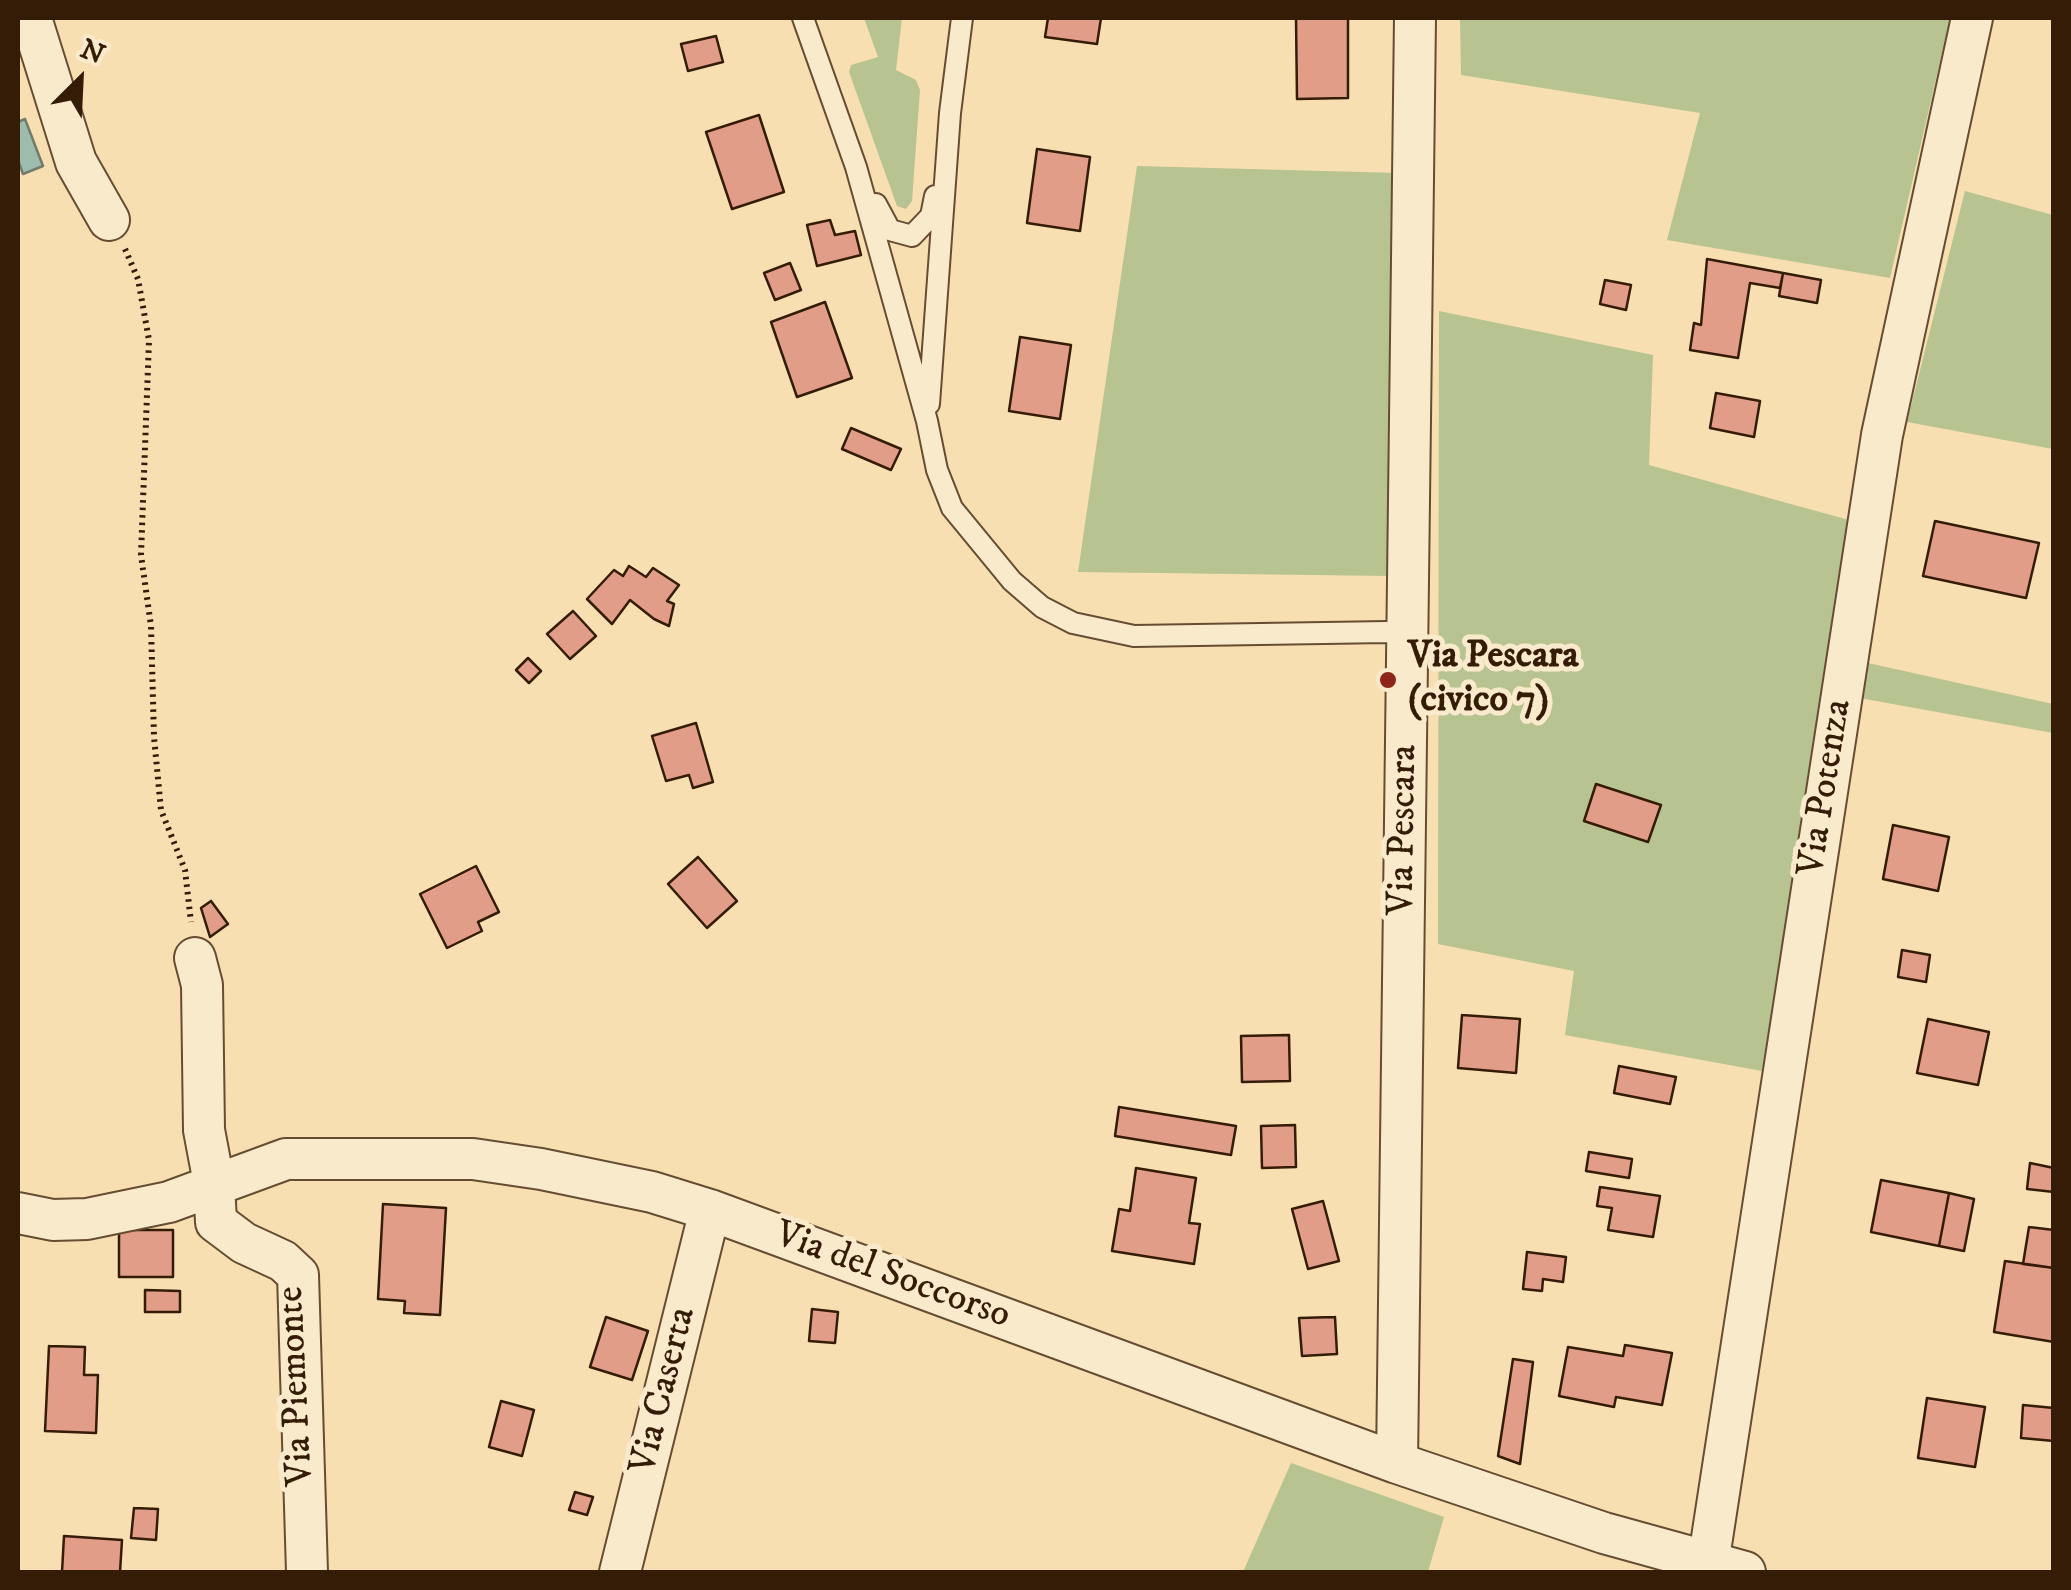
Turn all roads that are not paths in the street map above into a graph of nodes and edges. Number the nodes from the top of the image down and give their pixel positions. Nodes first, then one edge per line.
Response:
1 (31, 18) edge
2 (804, 18) edge
3 (962, 18) edge
4 (1416, 18) edge
5 (1972, 18) edge
6 (950, 113) junction
7 (856, 167) junction
8 (109, 220) road end
9 (927, 420) junction
10 (1408, 635) junction
11 (194, 958) road end
12 (214, 1182) junction
13 (710, 1210) junction
14 (18, 1213) edge
15 (1397, 1463) junction
16 (1696, 1566) edge
17 (307, 1572) edge
18 (620, 1572) edge

1 - 8 street
2 - 7 lane
3 - 6 lane
4 - 10 street, Via Pescara
5 - 16 street, Via Potenza
6 - 7 lane
6 - 9 lane
7 - 9 lane
9 - 10 lane
10 - 15 street, Via Pescara
11 - 12 street
12 - 13 street, Via del Soccorso
12 - 14 street, Via del Soccorso
12 - 17 street, Via Piemonte
13 - 15 street, Via del Soccorso
13 - 18 street, Via Caserta
15 - 16 street, Via del Soccorso

